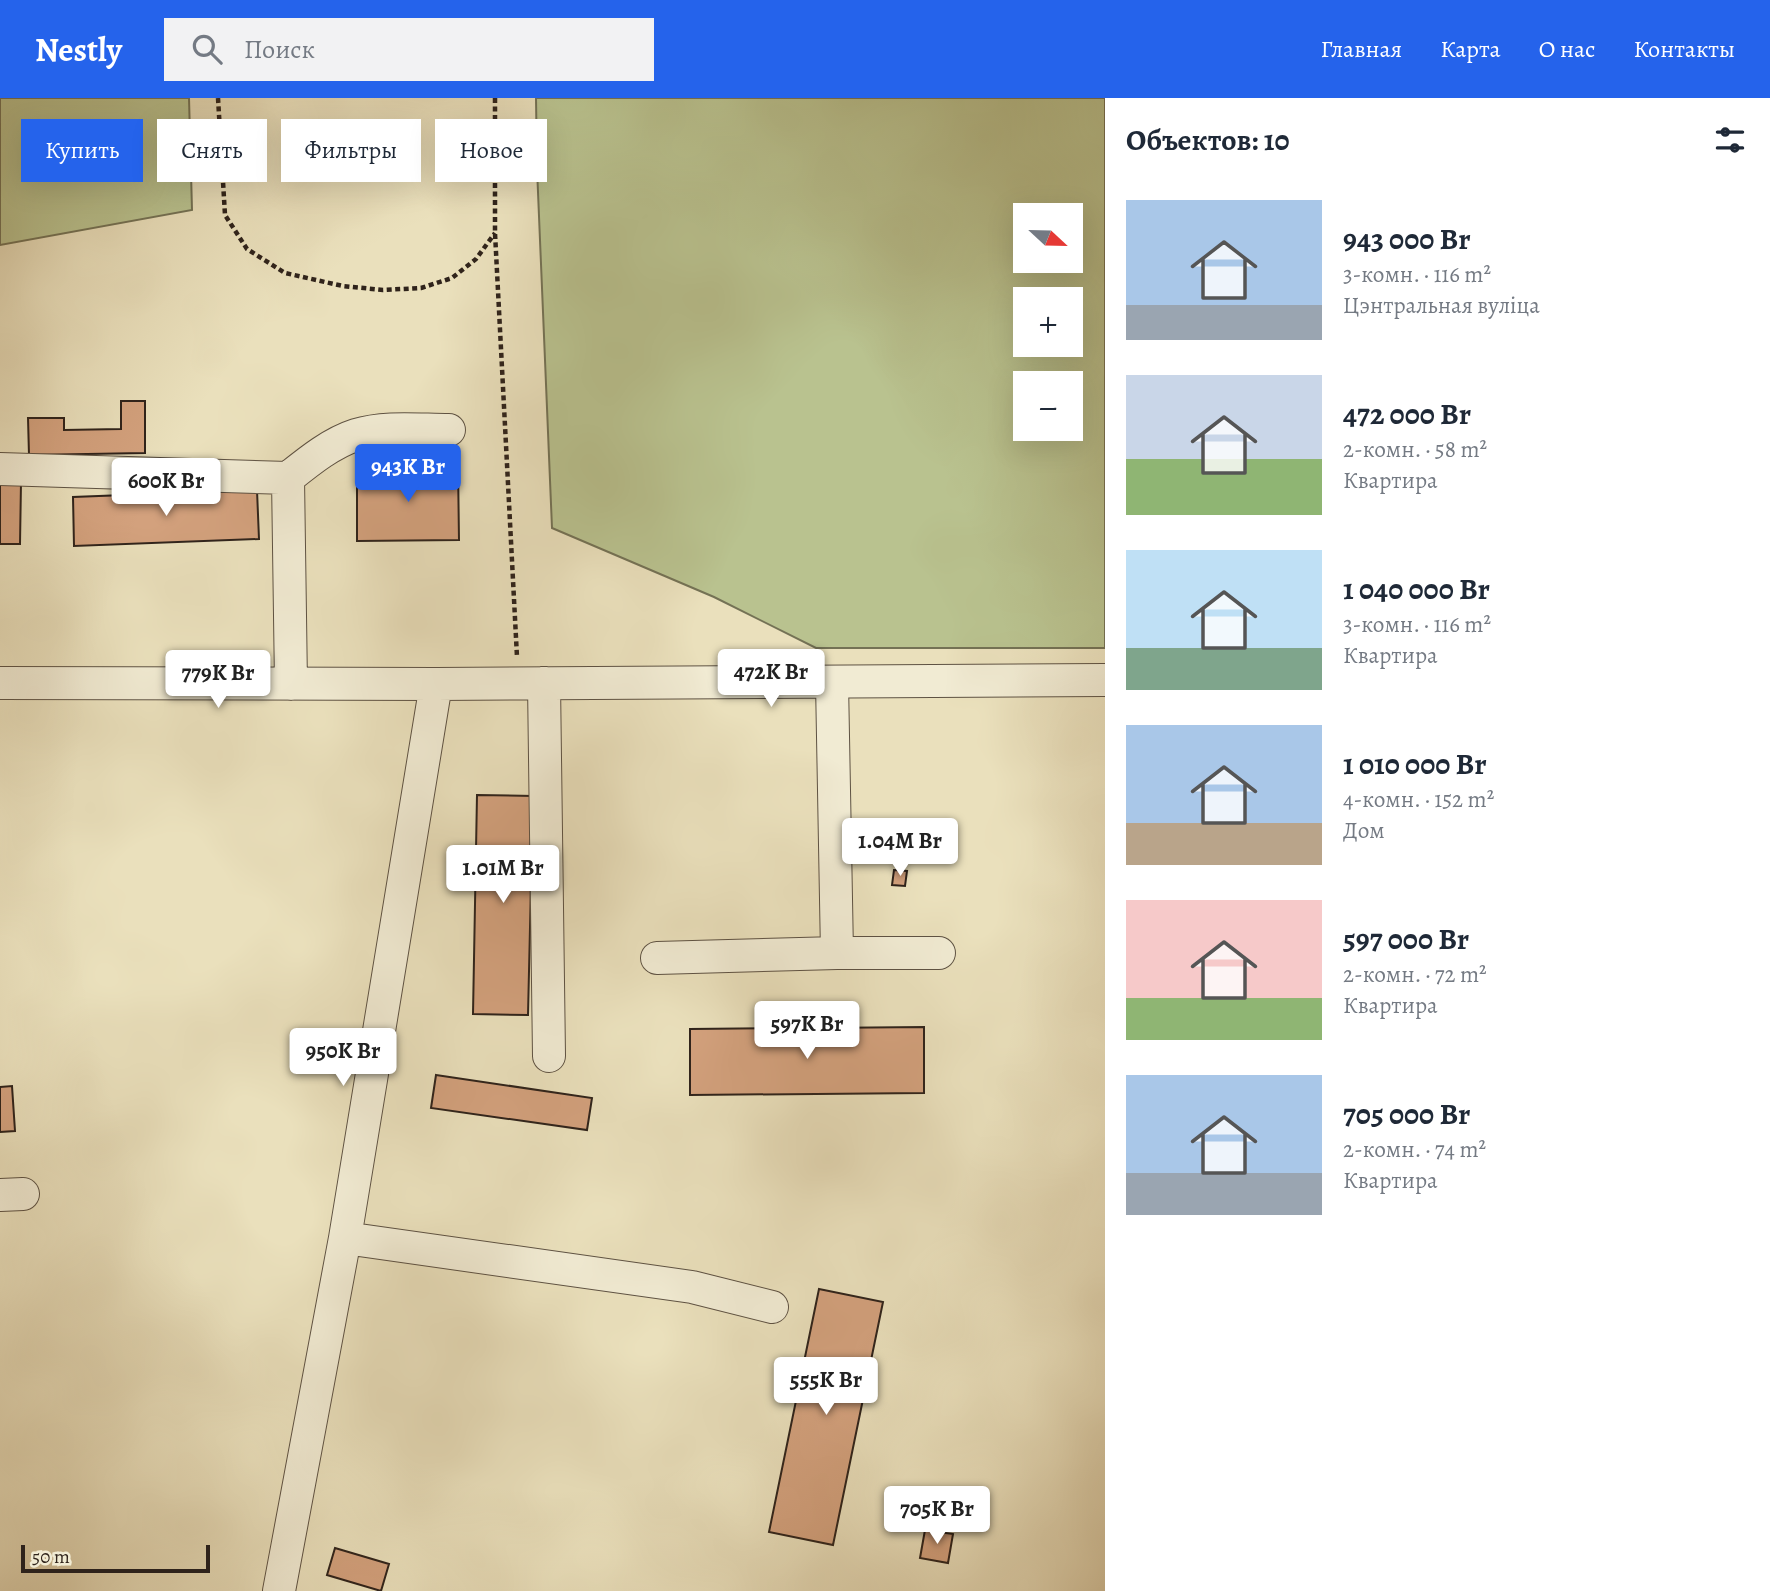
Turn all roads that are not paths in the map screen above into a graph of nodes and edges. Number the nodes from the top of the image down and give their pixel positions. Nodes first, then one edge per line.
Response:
1 (449, 430) dead end
2 (0, 469) edge
3 (288, 478) junction
4 (1105, 681) edge
5 (832, 682) junction
6 (0, 683) edge
7 (531, 683) junction
8 (290, 684) junction
9 (436, 684) junction
10 (837, 953) junction
11 (939, 953) dead end
12 (657, 958) dead end
13 (549, 1056) dead end
14 (345, 1238) junction
15 (772, 1307) dead end
16 (279, 1591) edge

1 - 3 street
2 - 3 street
3 - 8 street
4 - 5 street
5 - 7 street
5 - 10 street
6 - 8 street
7 - 9 street
7 - 13 street
8 - 9 street
9 - 14 street
10 - 11 street
10 - 12 street
14 - 15 street
14 - 16 street

